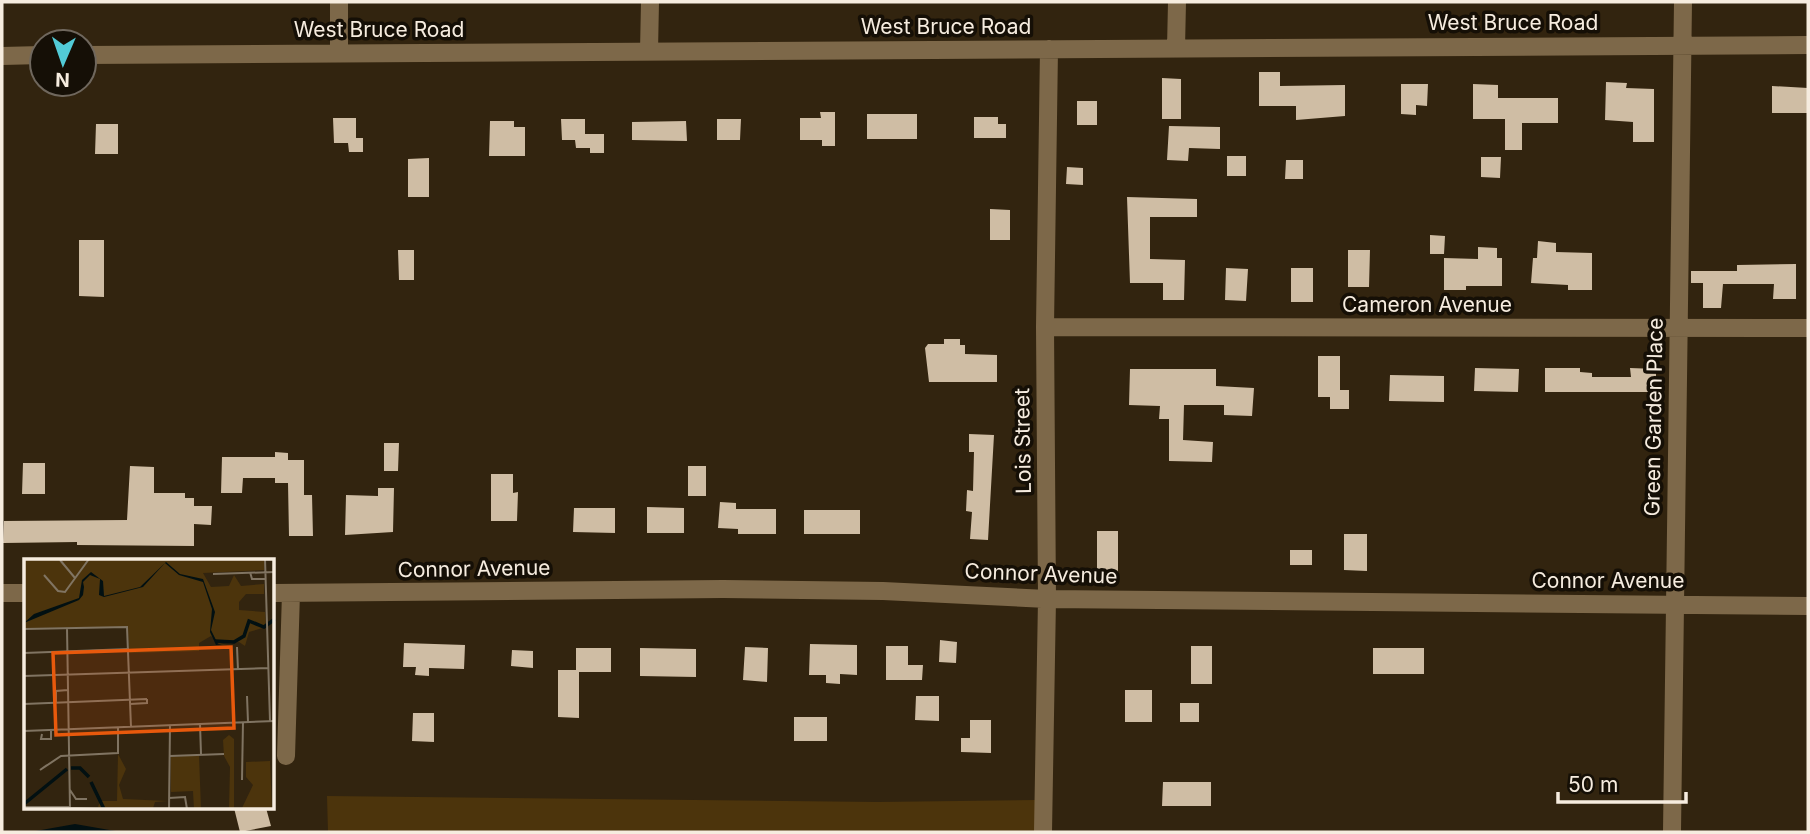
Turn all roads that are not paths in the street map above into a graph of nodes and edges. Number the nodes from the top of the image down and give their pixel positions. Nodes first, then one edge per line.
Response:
1 (340, 2) edge
2 (650, 2) edge
3 (1177, 2) edge
4 (1683, 2) edge
5 (1682, 44) junction
6 (1808, 45) edge
7 (1176, 48) junction
8 (1049, 49) junction
9 (649, 51) junction
10 (339, 53) junction
11 (28, 55) edge
12 (98, 55) edge
13 (2, 56) edge
14 (1045, 327) junction
15 (1808, 328) edge
16 (1677, 329) junction
17 (2, 593) edge
18 (24, 593) edge
19 (282, 593) edge
20 (1047, 599) junction
21 (1675, 604) junction
22 (1808, 606) edge
23 (286, 756) dead end
24 (1043, 832) edge
25 (1672, 832) edge

1 - 10 street
2 - 9 street
3 - 7 street
4 - 5 street, Green Garden Place
5 - 6 street, West Bruce Road
5 - 7 street, West Bruce Road
5 - 16 street, Green Garden Place
7 - 8 street, West Bruce Road
8 - 9 street, West Bruce Road
8 - 14 street, Lois Street
9 - 10 street, West Bruce Road
10 - 12 street, West Bruce Road
11 - 13 street
14 - 16 street, Cameron Avenue
14 - 20 street, Lois Street
15 - 16 street, Cameron Avenue
16 - 21 street, Green Garden Place
17 - 18 street
19 - 20 street, Connor Avenue
19 - 23 street
20 - 21 street, Connor Avenue
20 - 24 street, Lois Street
21 - 22 street, Connor Avenue
21 - 25 street, Green Garden Place

